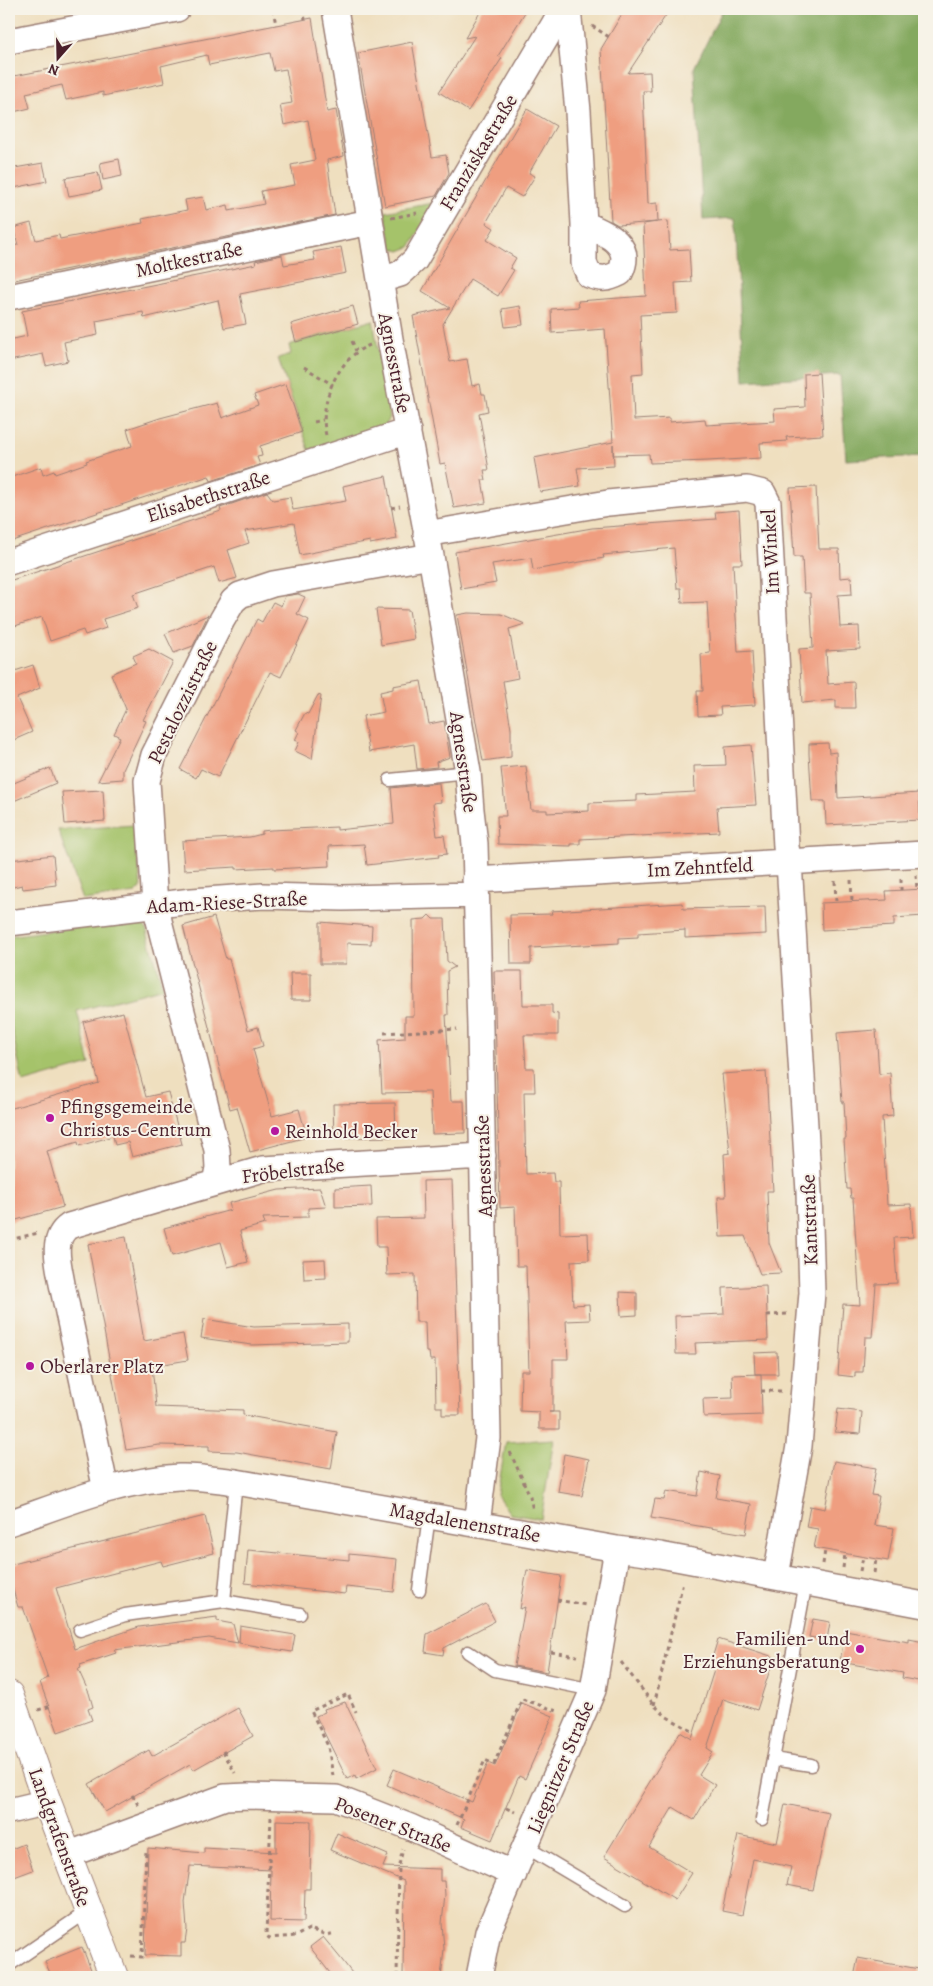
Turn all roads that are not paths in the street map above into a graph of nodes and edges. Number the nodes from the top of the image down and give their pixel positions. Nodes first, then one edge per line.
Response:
1 (176, 9) edge
2 (334, 9) edge
3 (563, 9) edge
4 (568, 9) edge
5 (9, 41) edge
6 (370, 222) junction
7 (584, 224) dead end
8 (380, 280) junction
9 (9, 297) edge
10 (408, 431) junction
11 (428, 545) junction
12 (9, 562) edge
13 (468, 772) junction
14 (390, 780) dead end
15 (924, 854) edge
16 (789, 862) junction
17 (476, 888) junction
18 (155, 904) junction
19 (9, 923) edge
20 (483, 1156) junction
21 (215, 1183) junction
22 (236, 1482) junction
23 (106, 1490) junction
24 (429, 1516) junction
25 (9, 1523) edge
26 (477, 1524) junction
27 (617, 1549) junction
28 (776, 1576) junction
29 (806, 1582) junction
30 (419, 1590) dead end
31 (224, 1601) junction
32 (924, 1604) edge
33 (300, 1614) dead end
34 (80, 1630) dead end
35 (468, 1652) dead end
36 (593, 1690) junction
37 (9, 1695) edge
38 (773, 1759) junction
39 (811, 1765) dead end
40 (46, 1802) junction
41 (9, 1811) edge
42 (762, 1819) dead end
43 (526, 1846) junction
44 (66, 1854) junction
45 (514, 1874) junction
46 (625, 1906) dead end
47 (88, 1912) junction
48 (9, 1964) edge
49 (110, 1966) edge
50 (479, 1977) edge

1 - 5 street
2 - 6 street, Agnesstraße
3 - 8 street, Franziskastraße
4 - 7 street
6 - 8 street, Agnesstraße
6 - 9 street, Moltkestraße
8 - 10 street, Agnesstraße
10 - 11 street, Agnesstraße
10 - 12 street, Elisabethstraße
11 - 13 street, Agnesstraße
11 - 16 street, Im Winkel
11 - 18 street, Pestalozzistraße
13 - 14 lane
13 - 17 street, Agnesstraße
15 - 16 street, Im Zehntfeld
16 - 17 street, Im Zehntfeld
16 - 28 street, Kantstraße
17 - 18 street, Adam-Riese-Straße
17 - 20 street, Agnesstraße
18 - 19 street, Adam-Riese-Straße
18 - 21 street, Pestalozzistraße
20 - 21 street, Fröbelstraße
20 - 26 street, Agnesstraße
21 - 23 street, Fröbelstraße
22 - 23 street, Magdalenenstraße
22 - 24 street, Magdalenenstraße
22 - 31 lane
23 - 25 street, Magdalenenstraße
24 - 26 street, Magdalenenstraße
24 - 30 lane
26 - 27 street, Magdalenenstraße
27 - 28 street, Magdalenenstraße
27 - 36 street, Liegnitzer Straße
28 - 29 street, Magdalenenstraße
29 - 32 street, Magdalenenstraße
29 - 38 lane
31 - 33 lane
31 - 34 lane
35 - 36 lane
36 - 43 street, Liegnitzer Straße
37 - 40 street, Landgrafenstraße
38 - 39 lane
38 - 42 lane
40 - 41 street
40 - 44 street, Landgrafenstraße
43 - 45 street, Liegnitzer Straße
43 - 46 lane
44 - 45 street, Posener Straße
44 - 47 street, Landgrafenstraße
45 - 50 street, Liegnitzer Straße
47 - 48 lane
47 - 49 street, Landgrafenstraße

